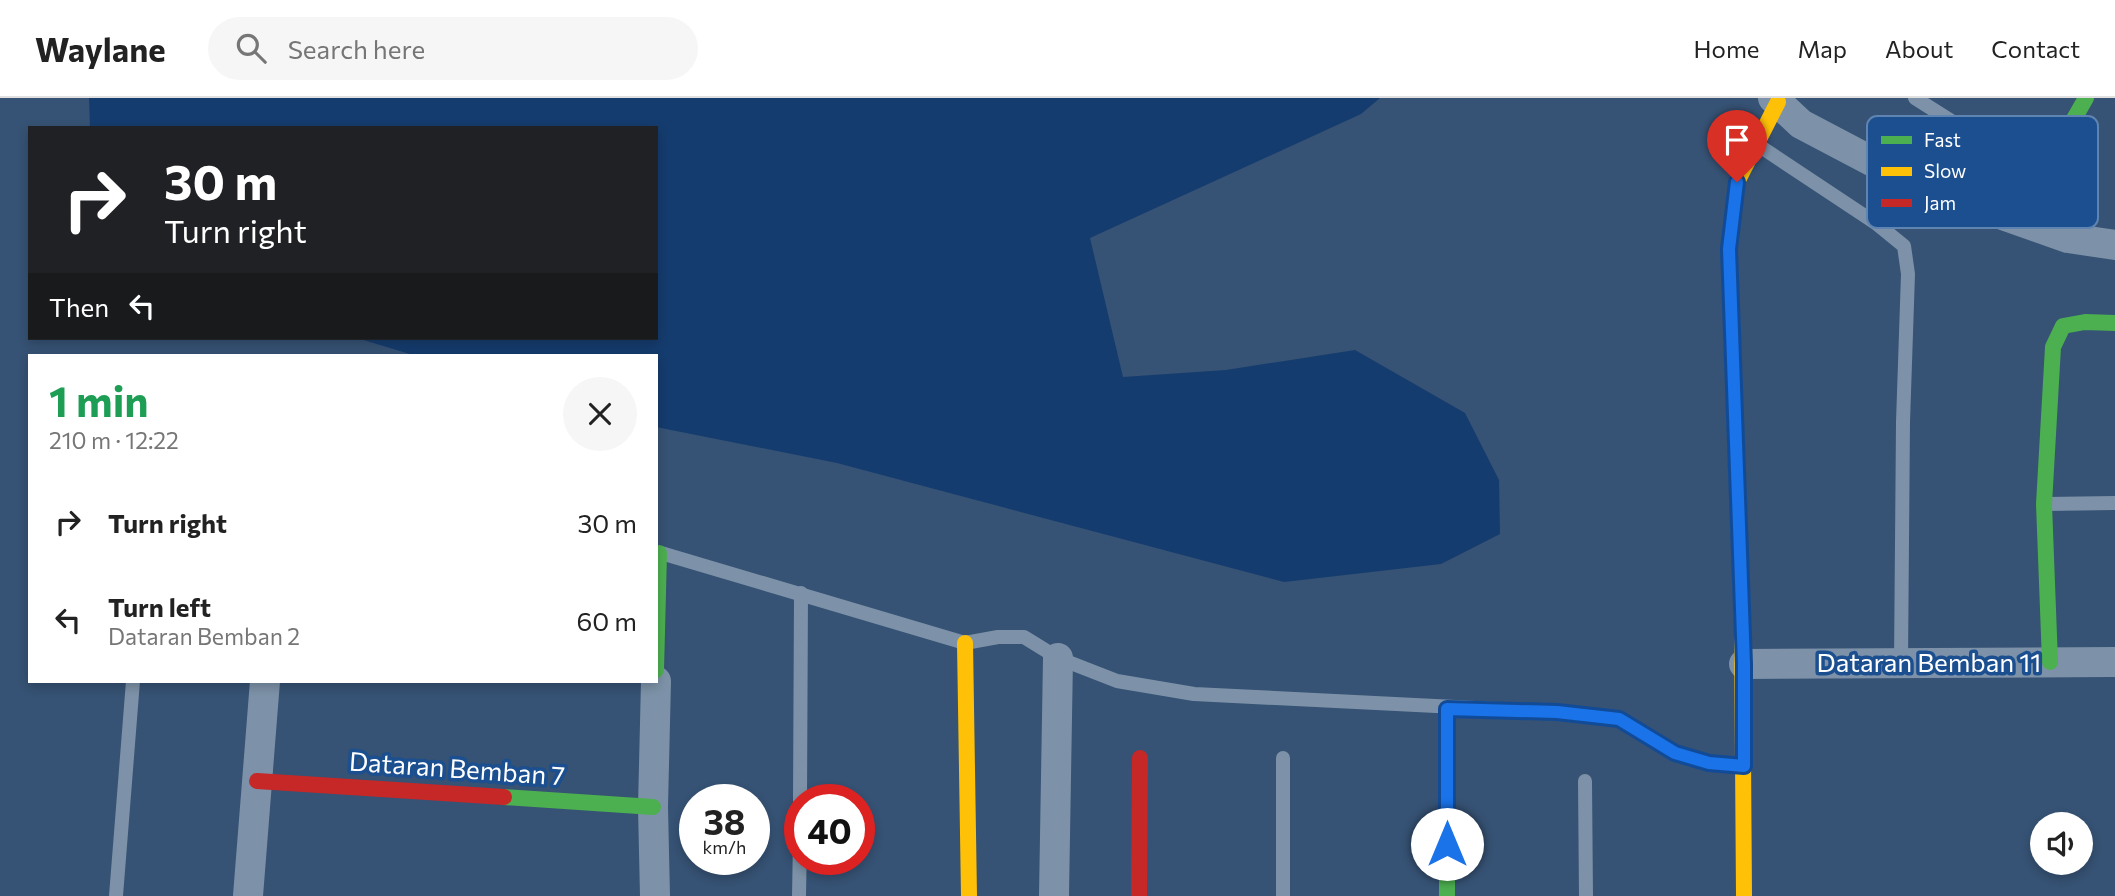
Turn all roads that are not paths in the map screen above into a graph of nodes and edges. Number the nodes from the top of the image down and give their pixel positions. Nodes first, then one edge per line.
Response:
1 (2087, 98) edge
2 (1918, 99) edge
3 (1775, 100) edge
4 (1944, 116) edge
5 (2077, 116) edge
6 (1757, 144) junction
7 (1867, 159) edge
8 (1867, 217) edge
9 (1882, 228) edge
10 (2038, 228) edge
11 (2115, 245) edge
12 (2115, 323) edge
13 (2115, 503) edge
14 (2044, 504) junction
15 (659, 553) joint
16 (658, 592) edge
17 (801, 593) junction
18 (965, 643) junction
19 (1058, 658) junction
20 (2050, 662) junction
21 (2115, 662) edge
22 (1901, 663) junction
23 (1744, 664) junction
24 (132, 683) edge
25 (265, 683) edge
26 (656, 683) edge
27 (1447, 709) junction
28 (1140, 758) dead end
29 (1283, 758) dead end
30 (1744, 766) junction
31 (257, 781) junction
32 (1585, 781) dead end
33 (800, 784) edge
34 (653, 807) junction
35 (799, 875) edge
36 (116, 896) edge
37 (248, 896) edge
38 (654, 896) edge
39 (799, 896) edge
40 (969, 896) edge
41 (1054, 896) edge
42 (1139, 896) edge
43 (1283, 896) edge
44 (1447, 896) edge
45 (1586, 896) edge
46 (1744, 896) edge

1 - 5 street
2 - 4 lane
3 - 6 street
3 - 7 street
6 - 8 lane
6 - 23 street
9 - 22 lane
10 - 11 street
12 - 14 street
13 - 14 lane
14 - 20 street
15 - 16 street
15 - 17 lane
17 - 18 lane
17 - 33 lane
18 - 19 lane
18 - 40 street
19 - 27 lane
19 - 41 street
20 - 21 street, Dataran Bemban 11
20 - 22 street, Dataran Bemban 11
22 - 23 street, Dataran Bemban 11
23 - 30 street
24 - 36 lane
25 - 31 street
26 - 34 street
27 - 30 lane
27 - 44 street
28 - 42 street
29 - 43 lane
30 - 46 street
31 - 34 street, Dataran Bemban 7
31 - 37 street
32 - 45 lane
34 - 38 street
35 - 39 lane

